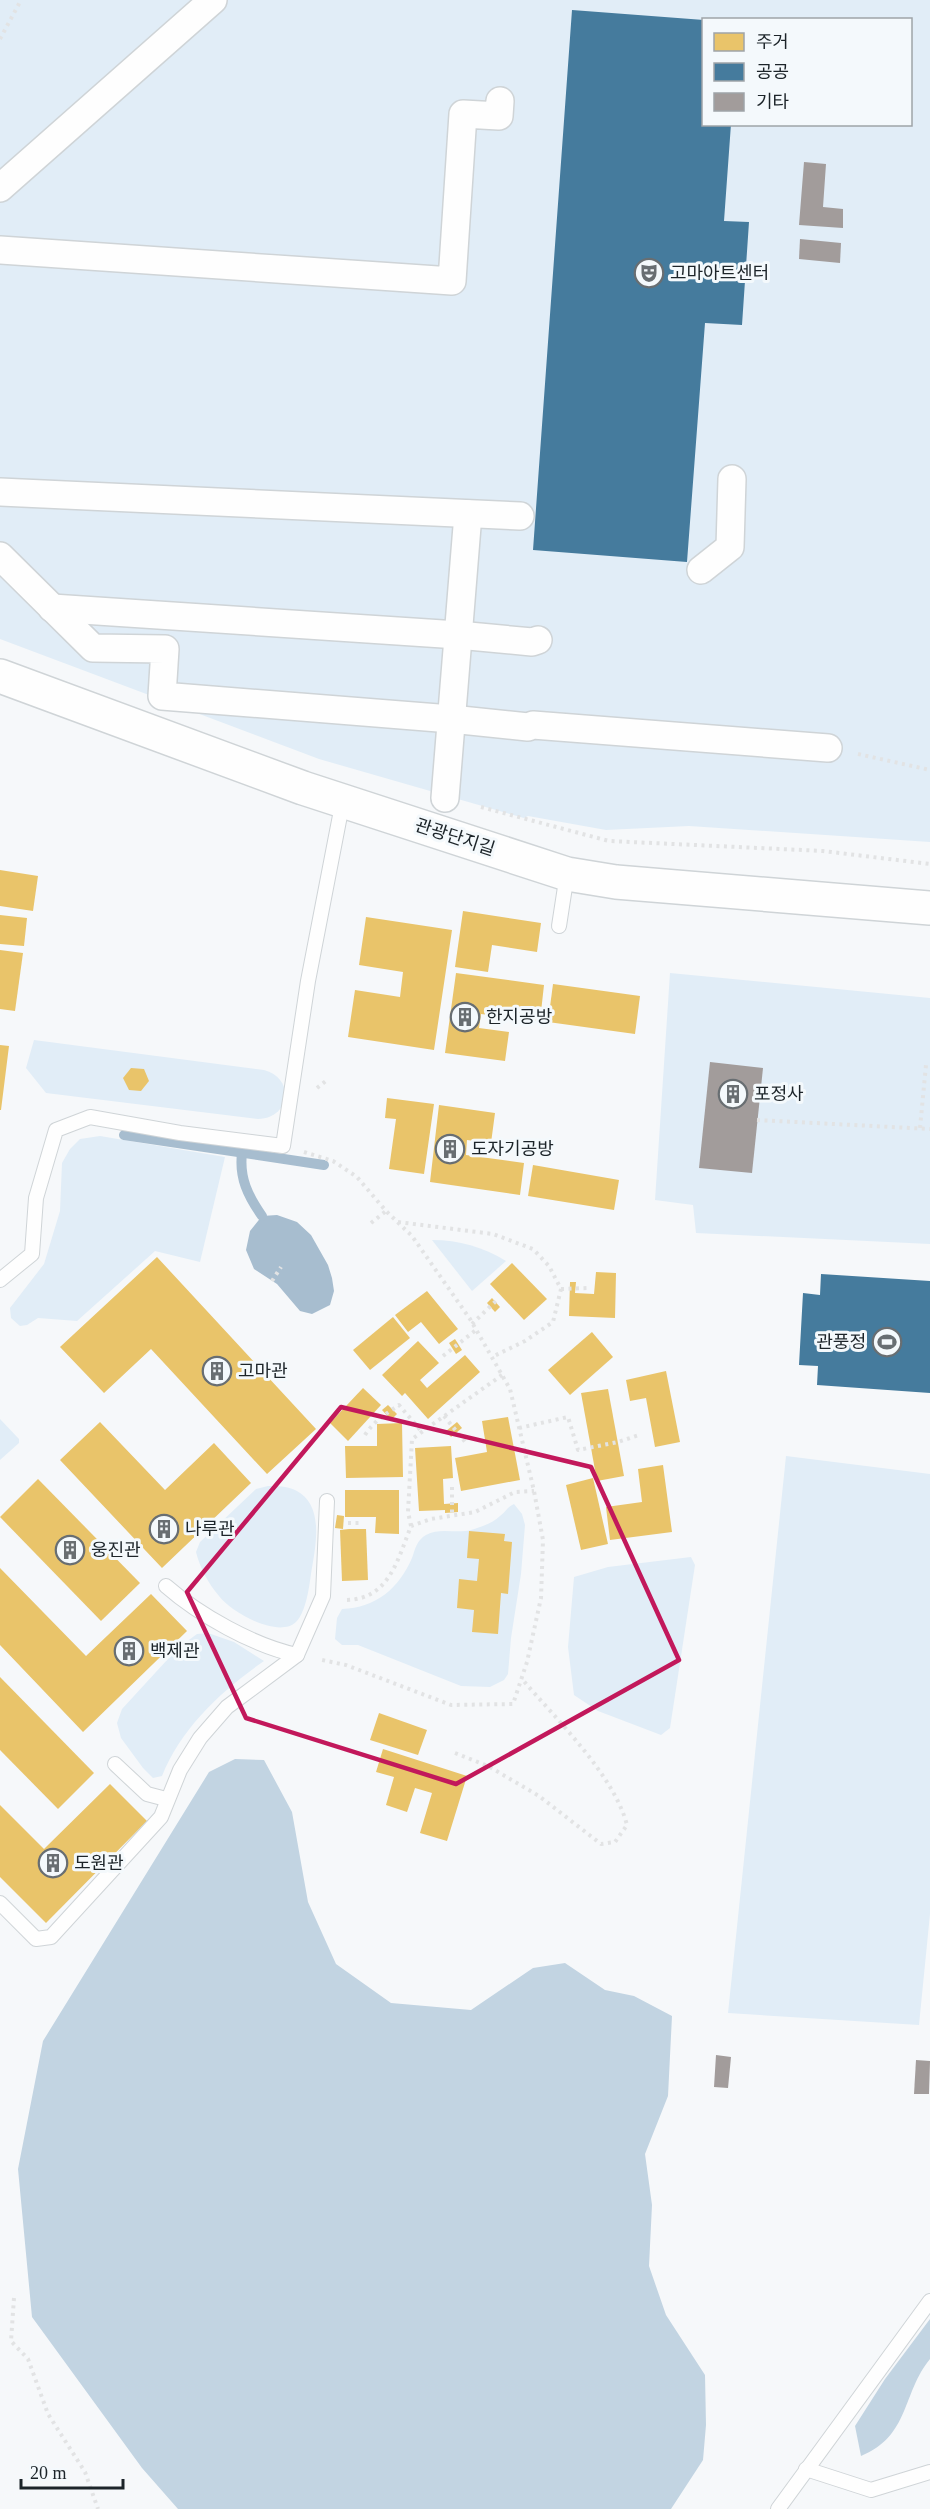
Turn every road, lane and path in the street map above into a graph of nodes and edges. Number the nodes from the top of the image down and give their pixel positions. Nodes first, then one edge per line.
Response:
1 (21, 0) edge
2 (213, 0) edge
3 (0, 39) edge
4 (500, 101) dead end
5 (0, 188) edge
6 (0, 250) edge
7 (732, 479) dead end
8 (0, 492) edge
9 (468, 514) junction
10 (520, 516) dead end
11 (0, 556) edge
12 (701, 570) dead end
13 (52, 608) junction
14 (458, 635) junction
15 (538, 640) dead end
16 (0, 676) edge
17 (451, 719) junction
18 (828, 748) joint
19 (930, 770) edge
20 (445, 798) dead end
21 (343, 800) junction
22 (567, 874) junction
23 (930, 909) edge
24 (559, 926) dead end
25 (926, 1065) dead end
26 (758, 1120) dead end
27 (920, 1128) junction
28 (930, 1129) edge
29 (283, 1146) junction
30 (386, 1211) junction
31 (398, 1222) junction
32 (371, 1223) dead end
33 (281, 1267) dead end
34 (0, 1280) edge
35 (272, 1281) dead end
36 (587, 1288) dead end
37 (561, 1289) junction
38 (499, 1298) dead end
39 (472, 1324) junction
40 (476, 1330) junction
41 (443, 1356) dead end
42 (492, 1357) junction
43 (502, 1375) junction
44 (444, 1416) junction
45 (519, 1428) junction
46 (422, 1432) junction
47 (365, 1435) dead end
48 (639, 1435) dead end
49 (466, 1443) dead end
50 (452, 1487) dead end
51 (534, 1491) junction
52 (327, 1501) dead end
53 (452, 1517) junction
54 (411, 1526) junction
55 (166, 1586) dead end
56 (323, 1596) junction
57 (297, 1655) junction
58 (522, 1678) junction
59 (455, 1753) dead end
60 (114, 1764) dead end
61 (166, 1799) junction
62 (0, 1902) edge
63 (14, 2298) dead end
64 (930, 2301) edge
65 (806, 2469) junction
66 (930, 2472) edge
67 (98, 2509) edge
68 (778, 2509) edge

1 - 3 path
2 - 5 street
4 - 6 street
7 - 12 street
8 - 9 street
9 - 10 street
9 - 14 street
11 - 13 street
13 - 14 street
13 - 17 street
14 - 15 street
14 - 17 street
16 - 21 street, 관광단지길
17 - 18 street
17 - 20 street
18 - 19 path
21 - 22 street, 관광단지길
21 - 29 lane
22 - 23 street, 관광단지길
22 - 24 lane
25 - 27 path
26 - 27 path
27 - 28 path
29 - 30 path
29 - 34 lane
30 - 31 path
30 - 32 path
31 - 37 path
31 - 39 path
33 - 35 path
36 - 37 path
37 - 42 path
38 - 39 path
39 - 40 path
40 - 41 path
40 - 42 path
42 - 43 path
43 - 44 path
43 - 45 path
44 - 46 path
44 - 49 path
45 - 48 path
45 - 51 path
46 - 47 path
46 - 54 path
50 - 53 path
51 - 53 path
51 - 58 path
52 - 56 lane
53 - 54 path
54 - 56 path
55 - 57 lane
56 - 57 lane
57 - 58 path
57 - 61 lane
58 - 59 path
60 - 61 lane
61 - 62 lane
63 - 67 path
64 - 65 lane
65 - 66 lane
65 - 68 lane

